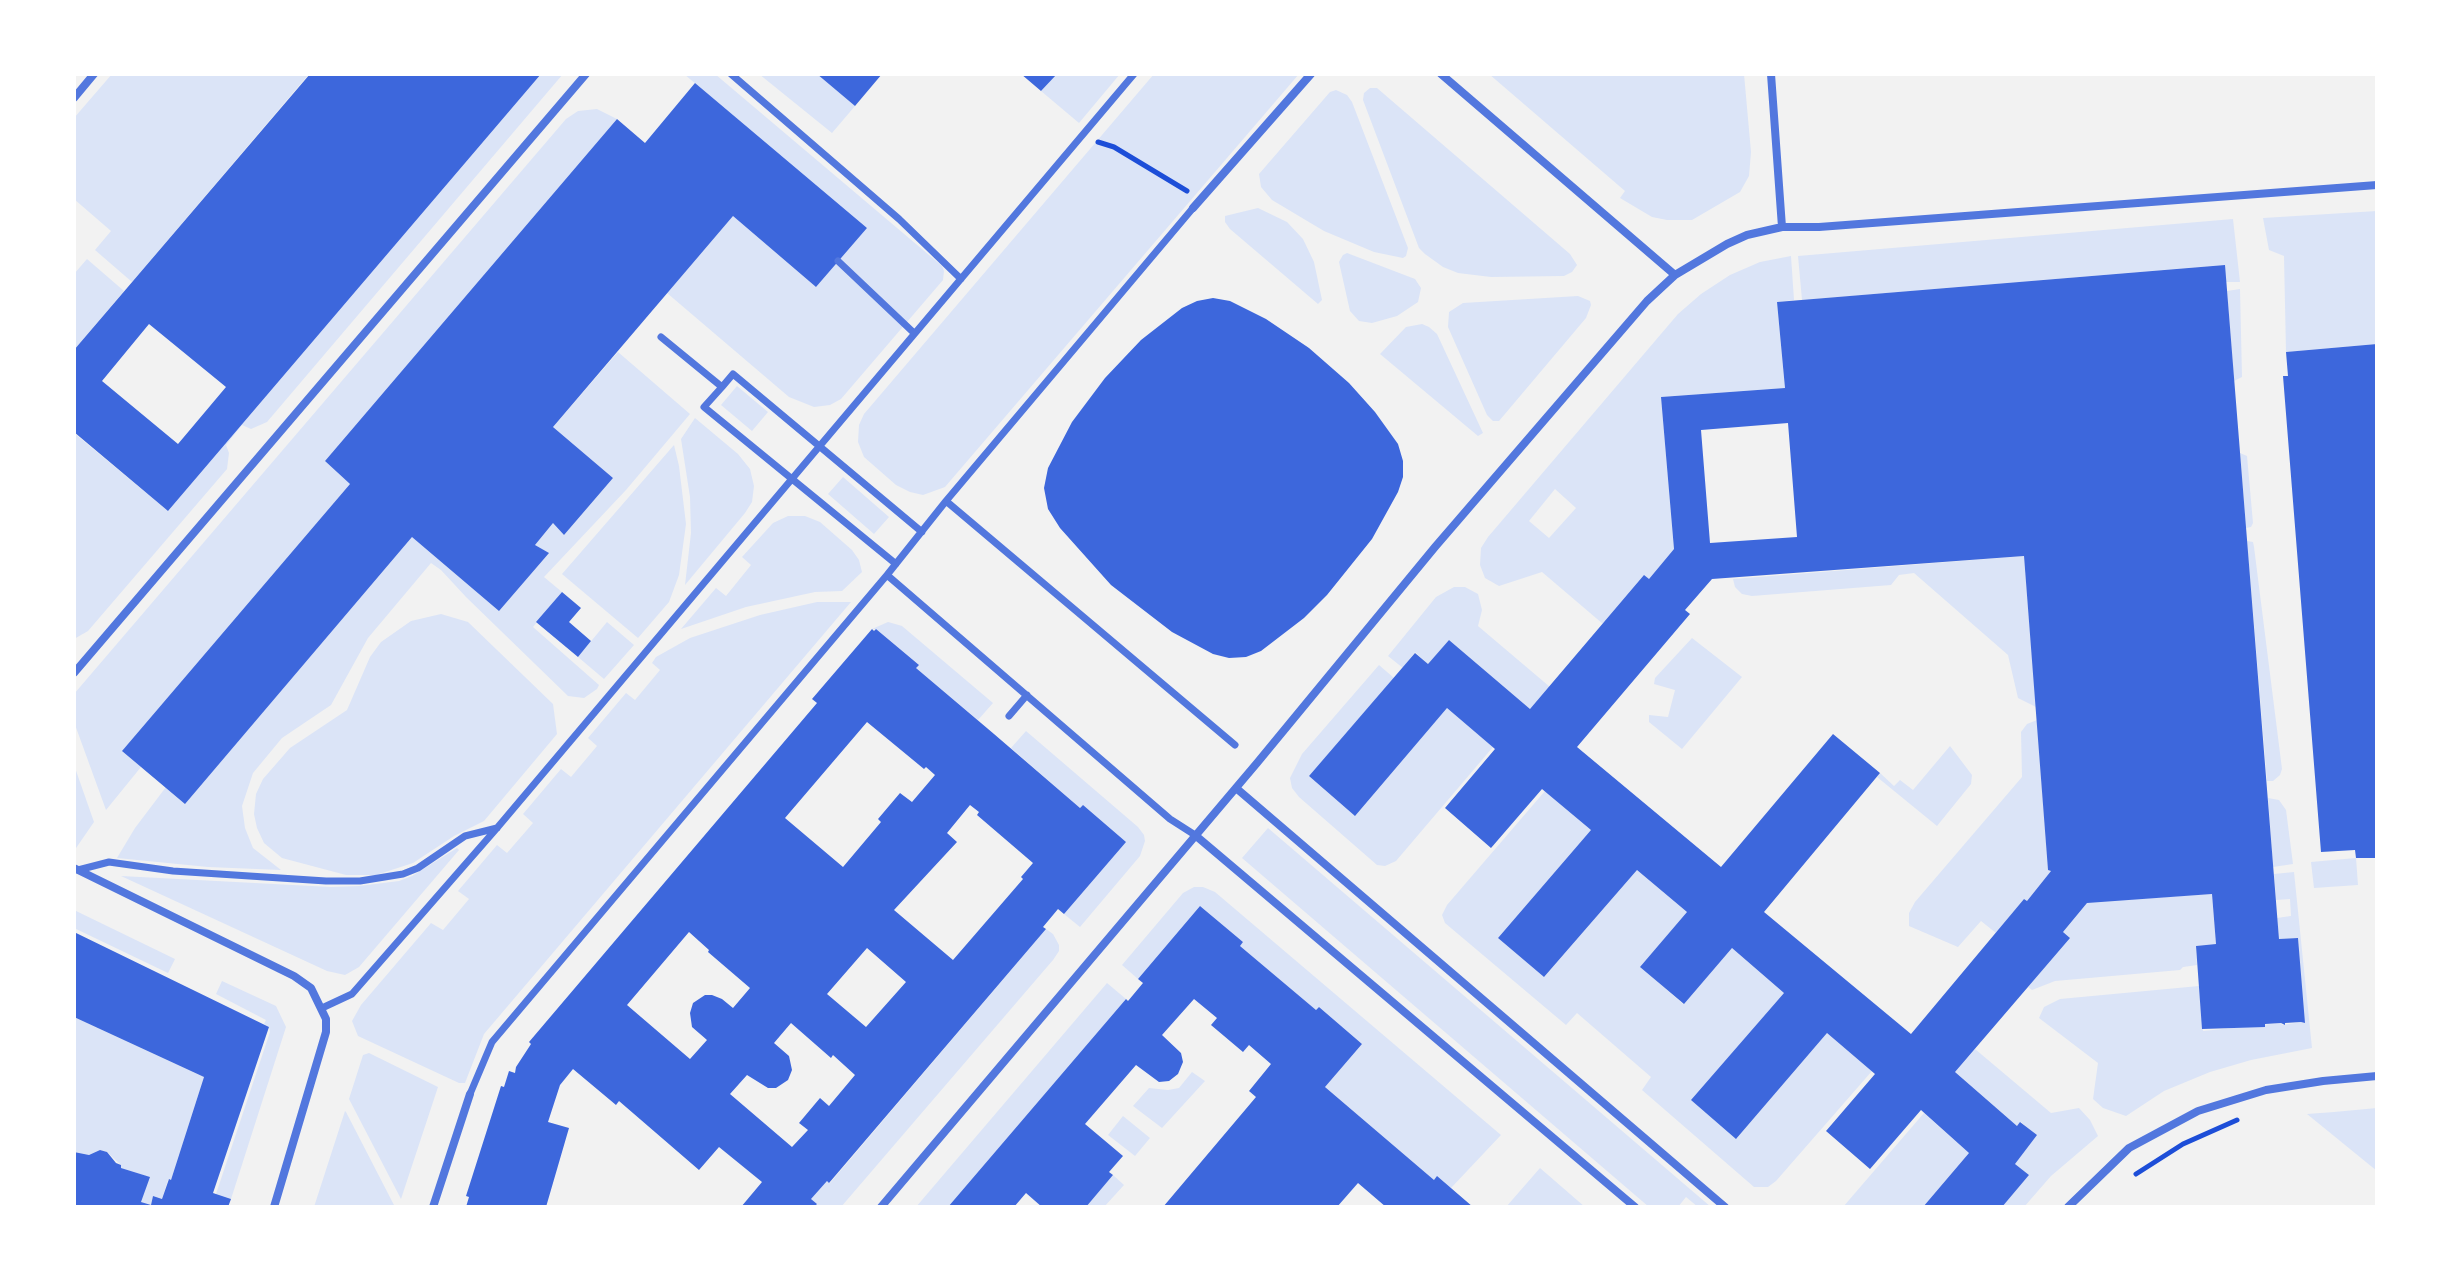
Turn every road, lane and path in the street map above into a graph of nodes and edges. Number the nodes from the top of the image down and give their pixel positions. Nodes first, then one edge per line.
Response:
1 (94, 74) edge
2 (586, 74) edge
3 (731, 74) edge
4 (1134, 74) edge
5 (1311, 74) edge
6 (1441, 74) edge
7 (1771, 74) edge
8 (74, 98) edge
9 (1082, 136) junction
10 (2377, 185) edge
11 (1203, 197) junction
12 (1193, 208) joint
13 (1782, 227) junction
14 (838, 261) dead end
15 (1675, 275) junction
16 (961, 279) junction
17 (914, 333) junction
18 (661, 337) dead end
19 (722, 387) junction
20 (818, 446) junction
21 (790, 480) junction
22 (946, 501) junction
23 (922, 532) junction
24 (896, 564) junction
25 (887, 575) junction
26 (76, 667) edge
27 (1027, 695) junction
28 (1009, 716) dead end
29 (1235, 745) dead end
30 (1236, 788) junction
31 (497, 828) junction
32 (1195, 835) junction
33 (76, 869) edge
34 (322, 1008) junction
35 (2377, 1076) edge
36 (470, 1094) joint
37 (2237, 1120) dead end
38 (2136, 1174) dead end
39 (274, 1207) edge
40 (433, 1207) edge
41 (881, 1207) edge
42 (1635, 1207) edge
43 (1725, 1207) edge
44 (2068, 1207) edge

1 - 8 street
2 - 26 street
3 - 16 street
4 - 9 street
5 - 11 street
6 - 15 street
7 - 13 street
9 - 11 path
9 - 16 street
10 - 13 street
11 - 12 street
12 - 22 street
13 - 15 street
14 - 17 street
15 - 30 street
16 - 17 street
17 - 20 street
18 - 19 street
19 - 20 street
19 - 21 street
20 - 21 street
20 - 23 street
21 - 24 street
21 - 31 street
22 - 23 street
22 - 29 street
23 - 24 street
24 - 25 street
25 - 27 street
25 - 36 street
27 - 28 street
27 - 32 street
30 - 32 street
30 - 43 street
31 - 33 street
31 - 34 street
32 - 41 street
32 - 42 street
33 - 34 street
34 - 39 street
35 - 44 street
36 - 40 street
37 - 38 path

